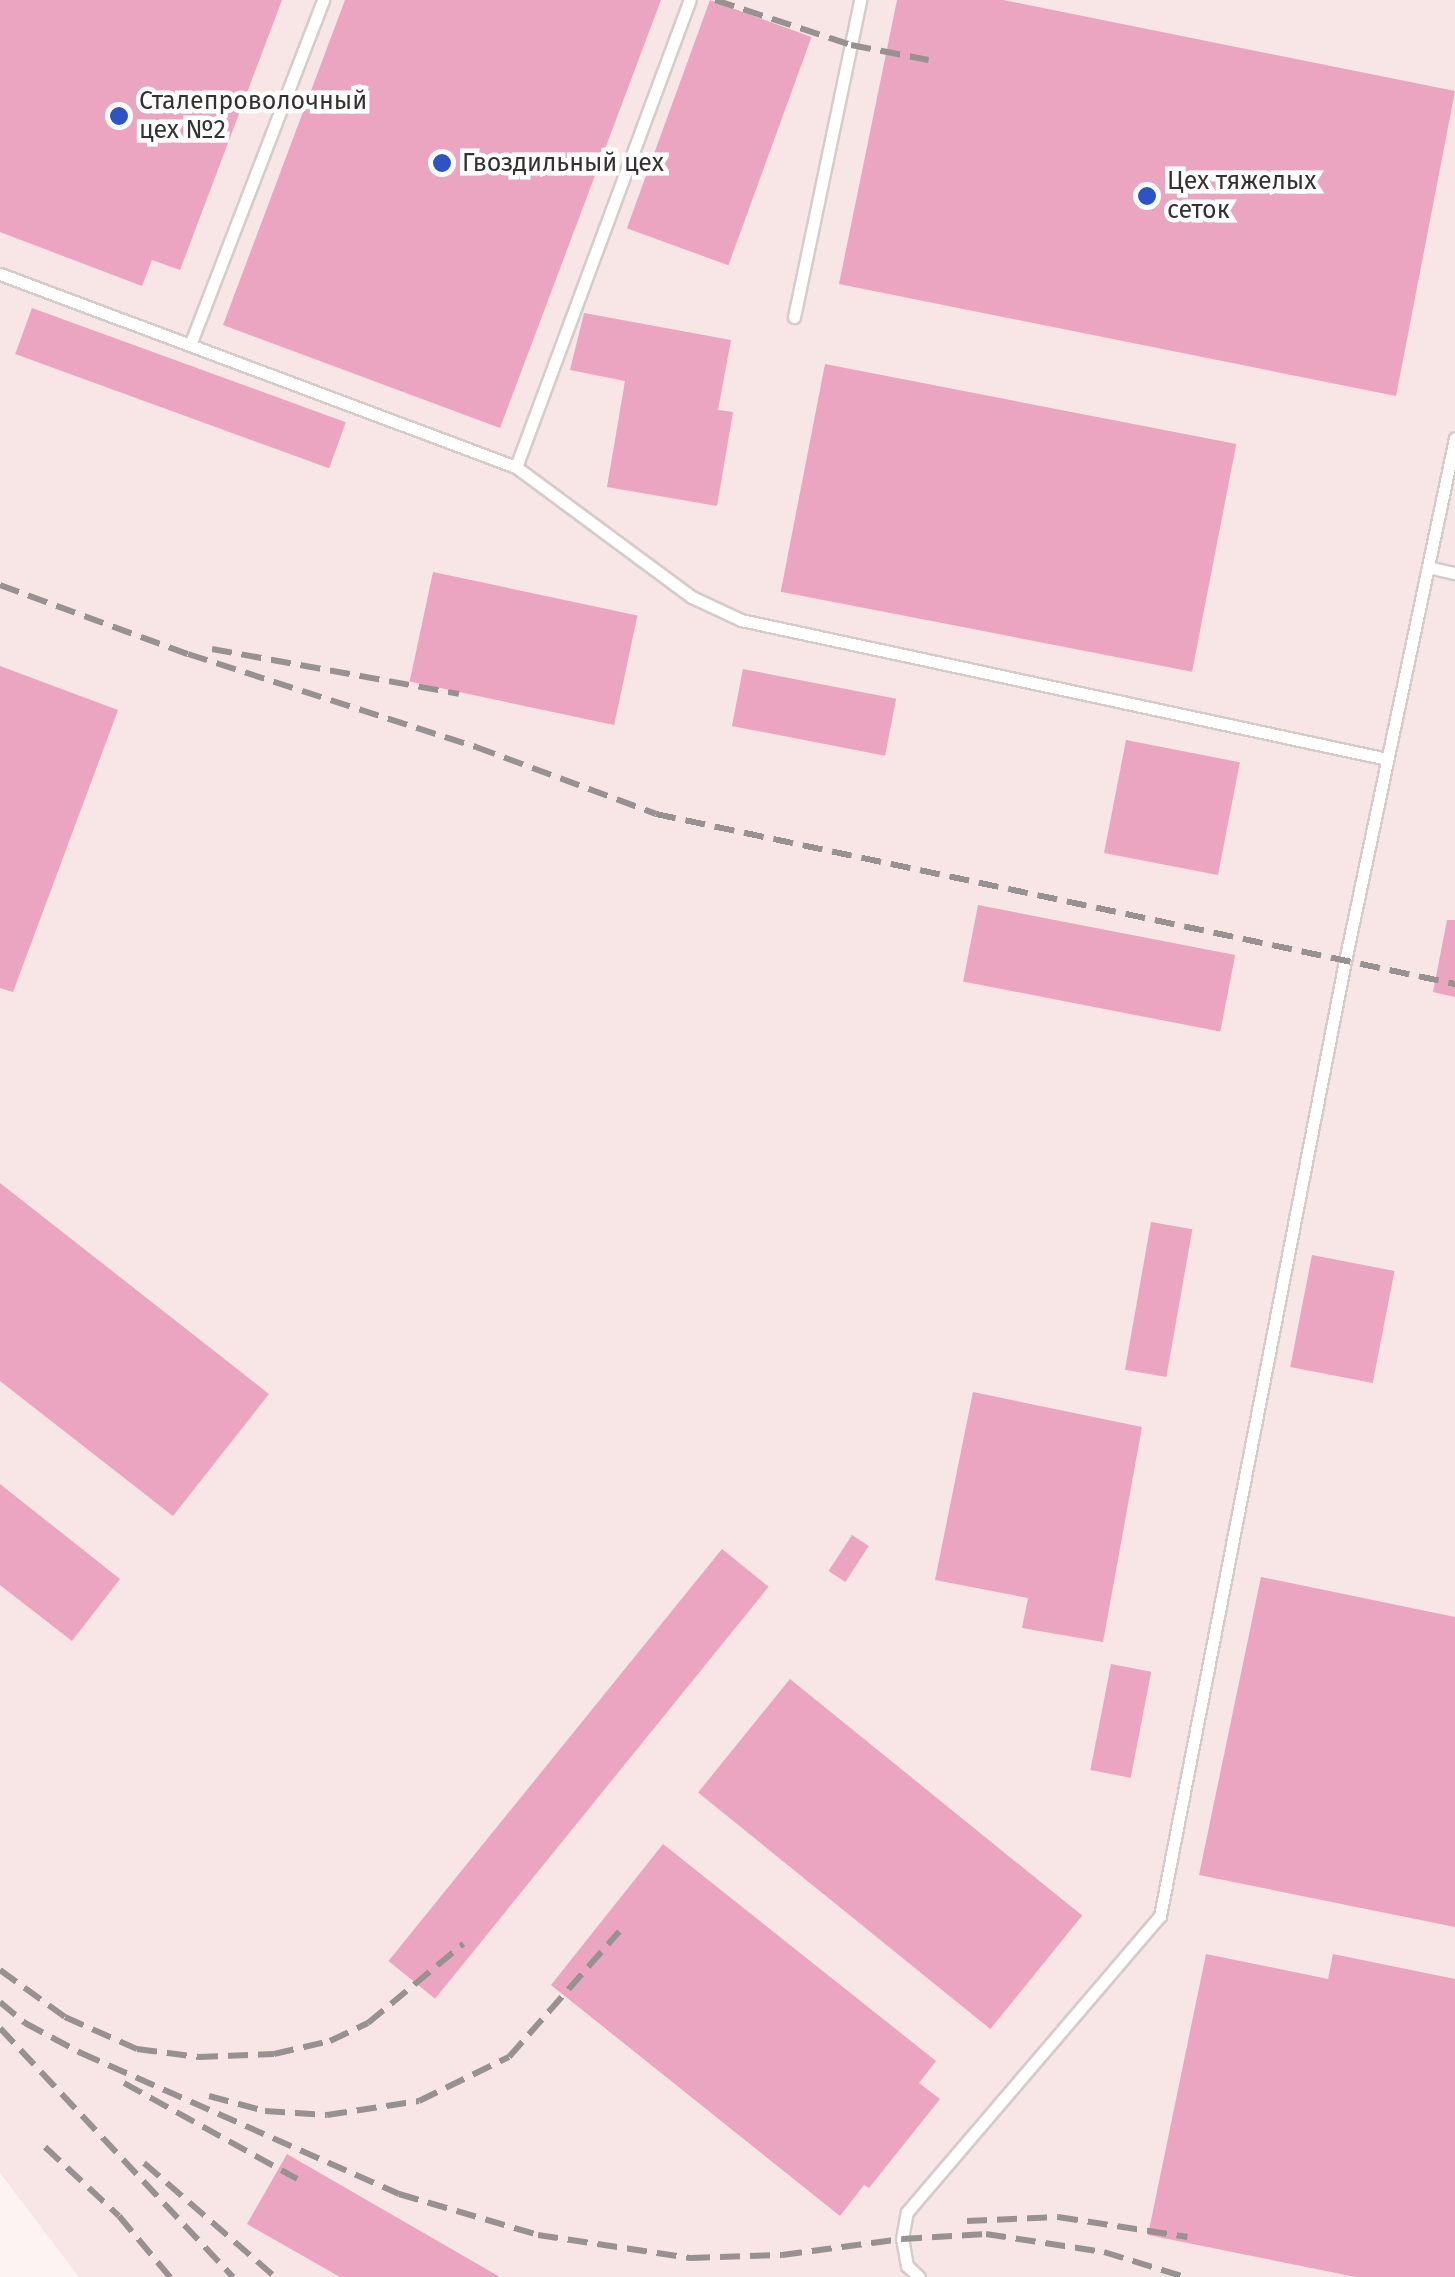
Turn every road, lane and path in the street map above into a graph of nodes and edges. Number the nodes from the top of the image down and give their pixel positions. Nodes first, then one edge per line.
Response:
1 (322, 0) edge
2 (690, 0) edge
3 (860, 0) edge
4 (0, 274) edge
5 (794, 317) dead end
6 (190, 345) junction
7 (1455, 438) edge
8 (516, 467) junction
9 (1428, 567) junction
10 (1455, 573) edge
11 (1387, 760) junction
12 (919, 2277) edge

1 - 6 lane
2 - 8 lane
3 - 5 lane
4 - 6 lane
6 - 8 lane
7 - 9 lane
8 - 11 lane
9 - 10 lane
9 - 11 lane
11 - 12 lane

